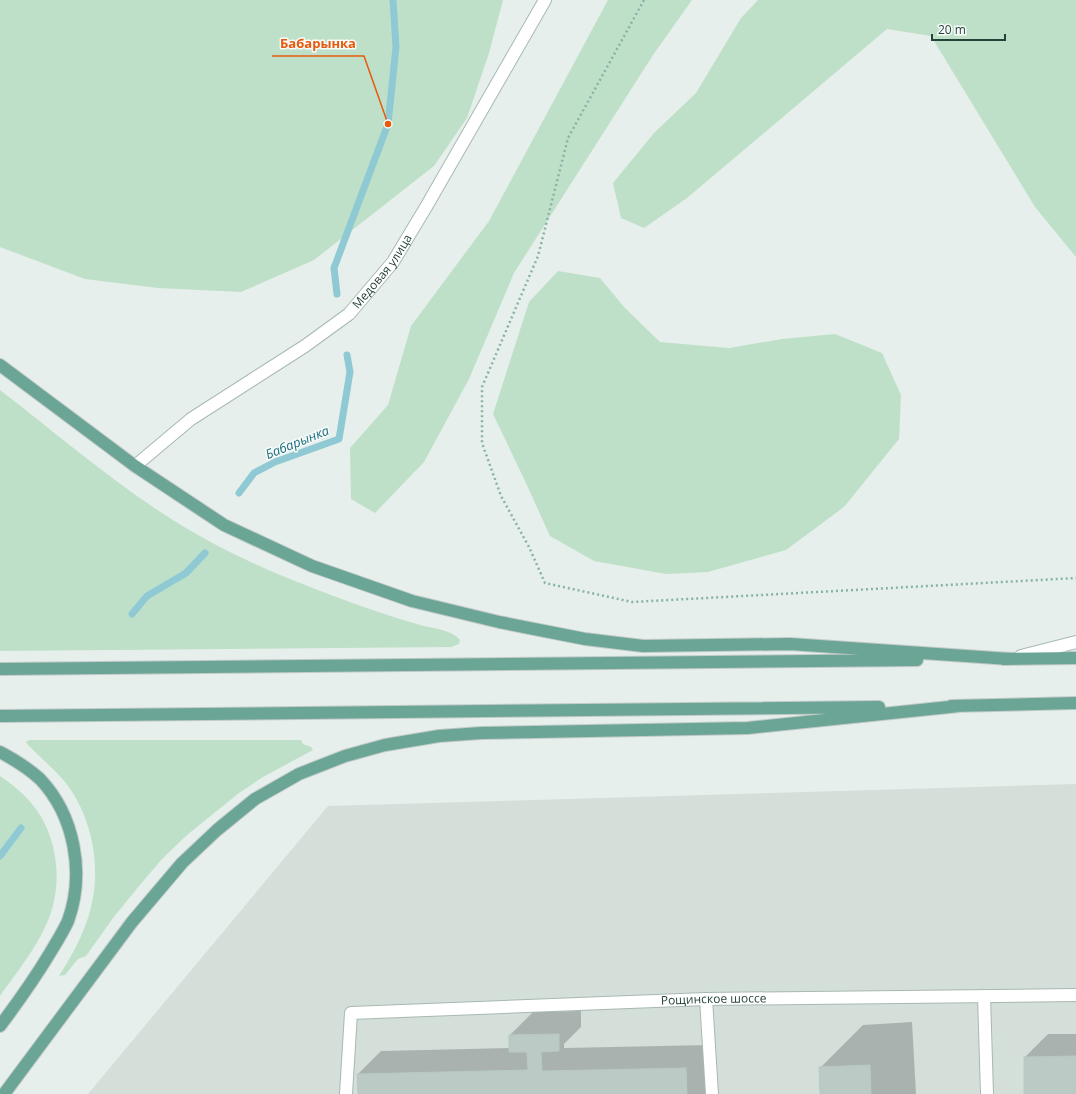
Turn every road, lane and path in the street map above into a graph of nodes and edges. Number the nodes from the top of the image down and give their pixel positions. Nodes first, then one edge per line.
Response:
1 (545, 0) edge
2 (644, 0) edge
3 (0, 365) edge
4 (135, 466) junction
5 (1076, 578) edge
6 (1076, 642) edge
7 (1076, 658) edge
8 (1010, 659) junction
9 (0, 669) edge
10 (1076, 703) edge
11 (959, 706) junction
12 (0, 716) edge
13 (0, 752) edge
14 (1076, 995) edge
15 (984, 996) junction
16 (706, 999) junction
17 (0, 1026) edge
18 (4, 1094) edge
19 (346, 1094) edge
20 (712, 1094) edge
21 (987, 1094) edge

1 - 4 street, Медовая улица
2 - 5 path
3 - 4 main road
4 - 8 main road
6 - 8 street
7 - 8 main road
8 - 9 main road
10 - 11 main road
11 - 12 main road
11 - 18 main road
13 - 17 main road
14 - 15 street, Рощинское шоссе
15 - 16 street, Рощинское шоссе
15 - 21 street
16 - 19 street, Рощинское шоссе
16 - 20 street

